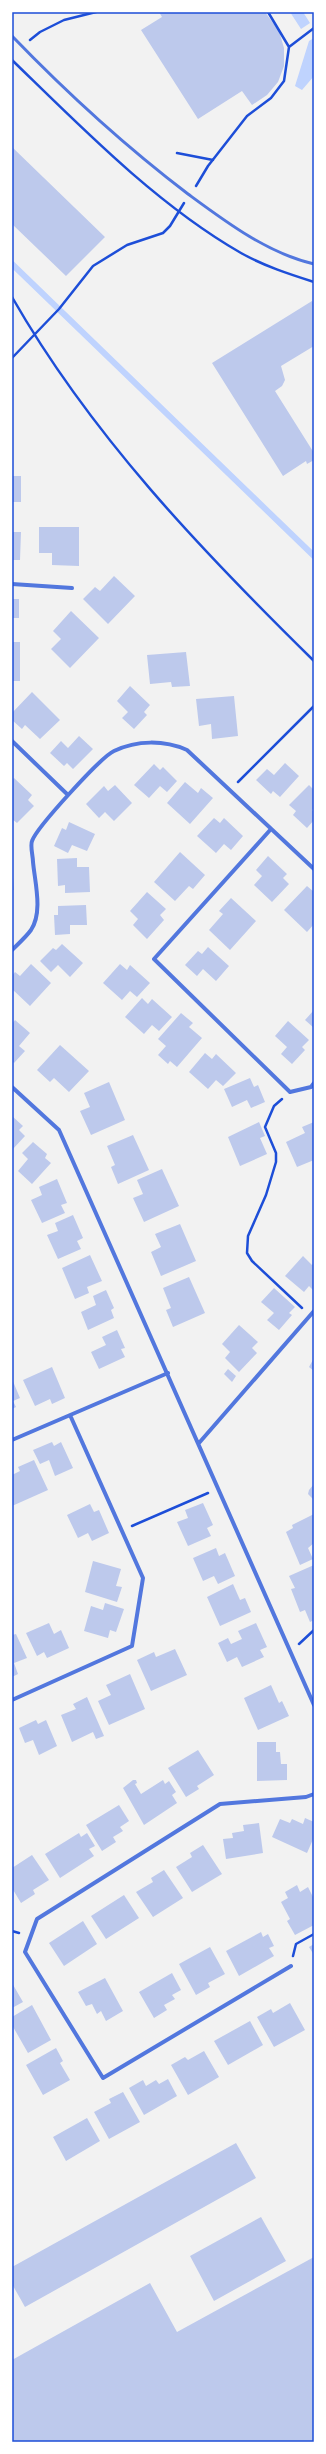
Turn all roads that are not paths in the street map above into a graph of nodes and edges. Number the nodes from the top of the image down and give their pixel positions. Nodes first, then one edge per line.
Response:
1 (12, 36) edge
2 (314, 264) edge
3 (12, 584) edge
4 (72, 588) dead end
5 (12, 741) edge
6 (68, 796) junction
7 (271, 829) junction
8 (314, 869) edge
9 (12, 950) edge
10 (314, 1083) edge
11 (12, 1087) edge
12 (314, 1311) edge
13 (168, 1373) junction
14 (70, 1415) junction
15 (12, 1440) edge
16 (199, 1442) junction
17 (12, 1700) edge
18 (314, 1705) edge
19 (314, 1794) edge
20 (291, 1966) road end

1 - 2 lane
3 - 4 street
5 - 6 street
6 - 7 street
6 - 9 street
7 - 8 street
7 - 10 street
11 - 13 street
12 - 16 street
13 - 14 street
13 - 16 street
14 - 15 street
14 - 17 street
16 - 18 street
19 - 20 street

